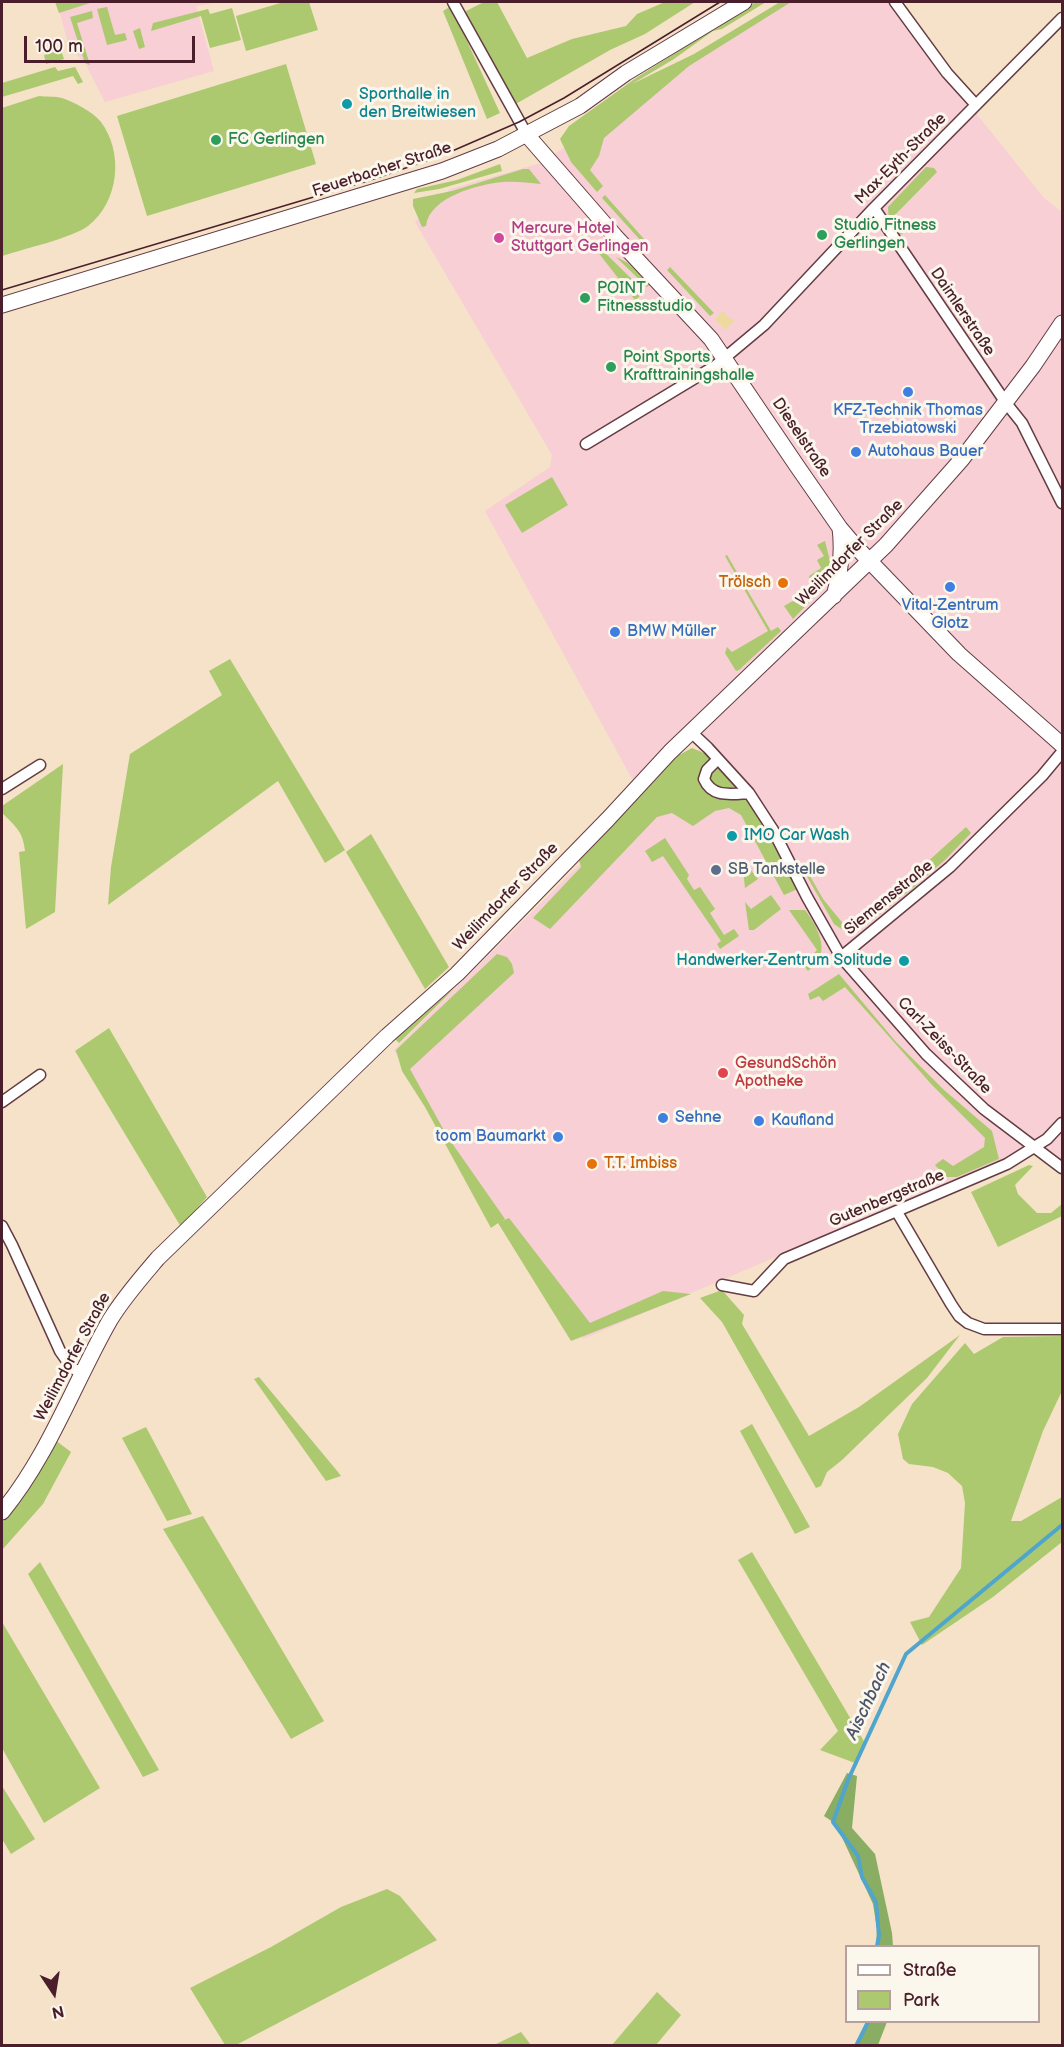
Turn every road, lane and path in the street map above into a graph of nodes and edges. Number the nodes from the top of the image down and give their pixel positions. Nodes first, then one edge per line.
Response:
1 (453, 2) edge
2 (744, 2) edge
3 (895, 2) edge
4 (1062, 18) edge
5 (976, 105) junction
6 (527, 135) junction
7 (874, 208) junction
8 (2, 305) edge
9 (1062, 323) edge
10 (726, 358) junction
11 (1006, 402) junction
12 (586, 444) dead end
13 (1062, 503) edge
14 (840, 528) junction
15 (870, 562) junction
16 (833, 597) junction
17 (691, 732) junction
18 (1062, 745) edge
19 (1062, 752) edge
20 (718, 759) junction
21 (40, 765) dead end
22 (2, 789) edge
23 (748, 793) junction
24 (841, 957) junction
25 (40, 1075) dead end
26 (2, 1102) edge
27 (1062, 1123) edge
28 (1035, 1147) junction
29 (1062, 1168) edge
30 (897, 1212) junction
31 (2, 1226) edge
32 (722, 1285) dead end
33 (1062, 1329) edge
34 (82, 1373) junction
35 (3, 1507) edge

1 - 6 street
2 - 6 main road, Feuerbacher Straße
3 - 5 street
4 - 5 street, Max-Eyth-Straße
5 - 7 street, Max-Eyth-Straße
6 - 8 main road, Feuerbacher Straße
6 - 10 main road, Dieselstraße
7 - 10 street, Max-Eyth-Straße
7 - 11 street, Daimlerstraße
9 - 11 main road, Weilimdorfer Straße
10 - 12 street, Max-Eyth-Straße
10 - 14 main road, Dieselstraße
11 - 13 street, Daimlerstraße
11 - 15 main road, Weilimdorfer Straße
14 - 15 main road, Dieselstraße
14 - 16 main road
15 - 16 main road, Weilimdorfer Straße
15 - 18 main road, Dieselstraße
16 - 17 main road, Weilimdorfer Straße
17 - 20 street, Siemensstraße
17 - 34 main road, Weilimdorfer Straße
19 - 24 street, Siemensstraße
20 - 23 street, Siemensstraße
20 - 23 street
21 - 22 street
23 - 24 street, Siemensstraße
24 - 28 street, Carl-Zeiss-Straße
25 - 26 street
27 - 28 street, Gutenbergstraße
28 - 29 street, Carl-Zeiss-Straße
28 - 30 street, Gutenbergstraße
30 - 32 street, Gutenbergstraße
30 - 33 street
31 - 34 street
34 - 35 main road, Weilimdorfer Straße

